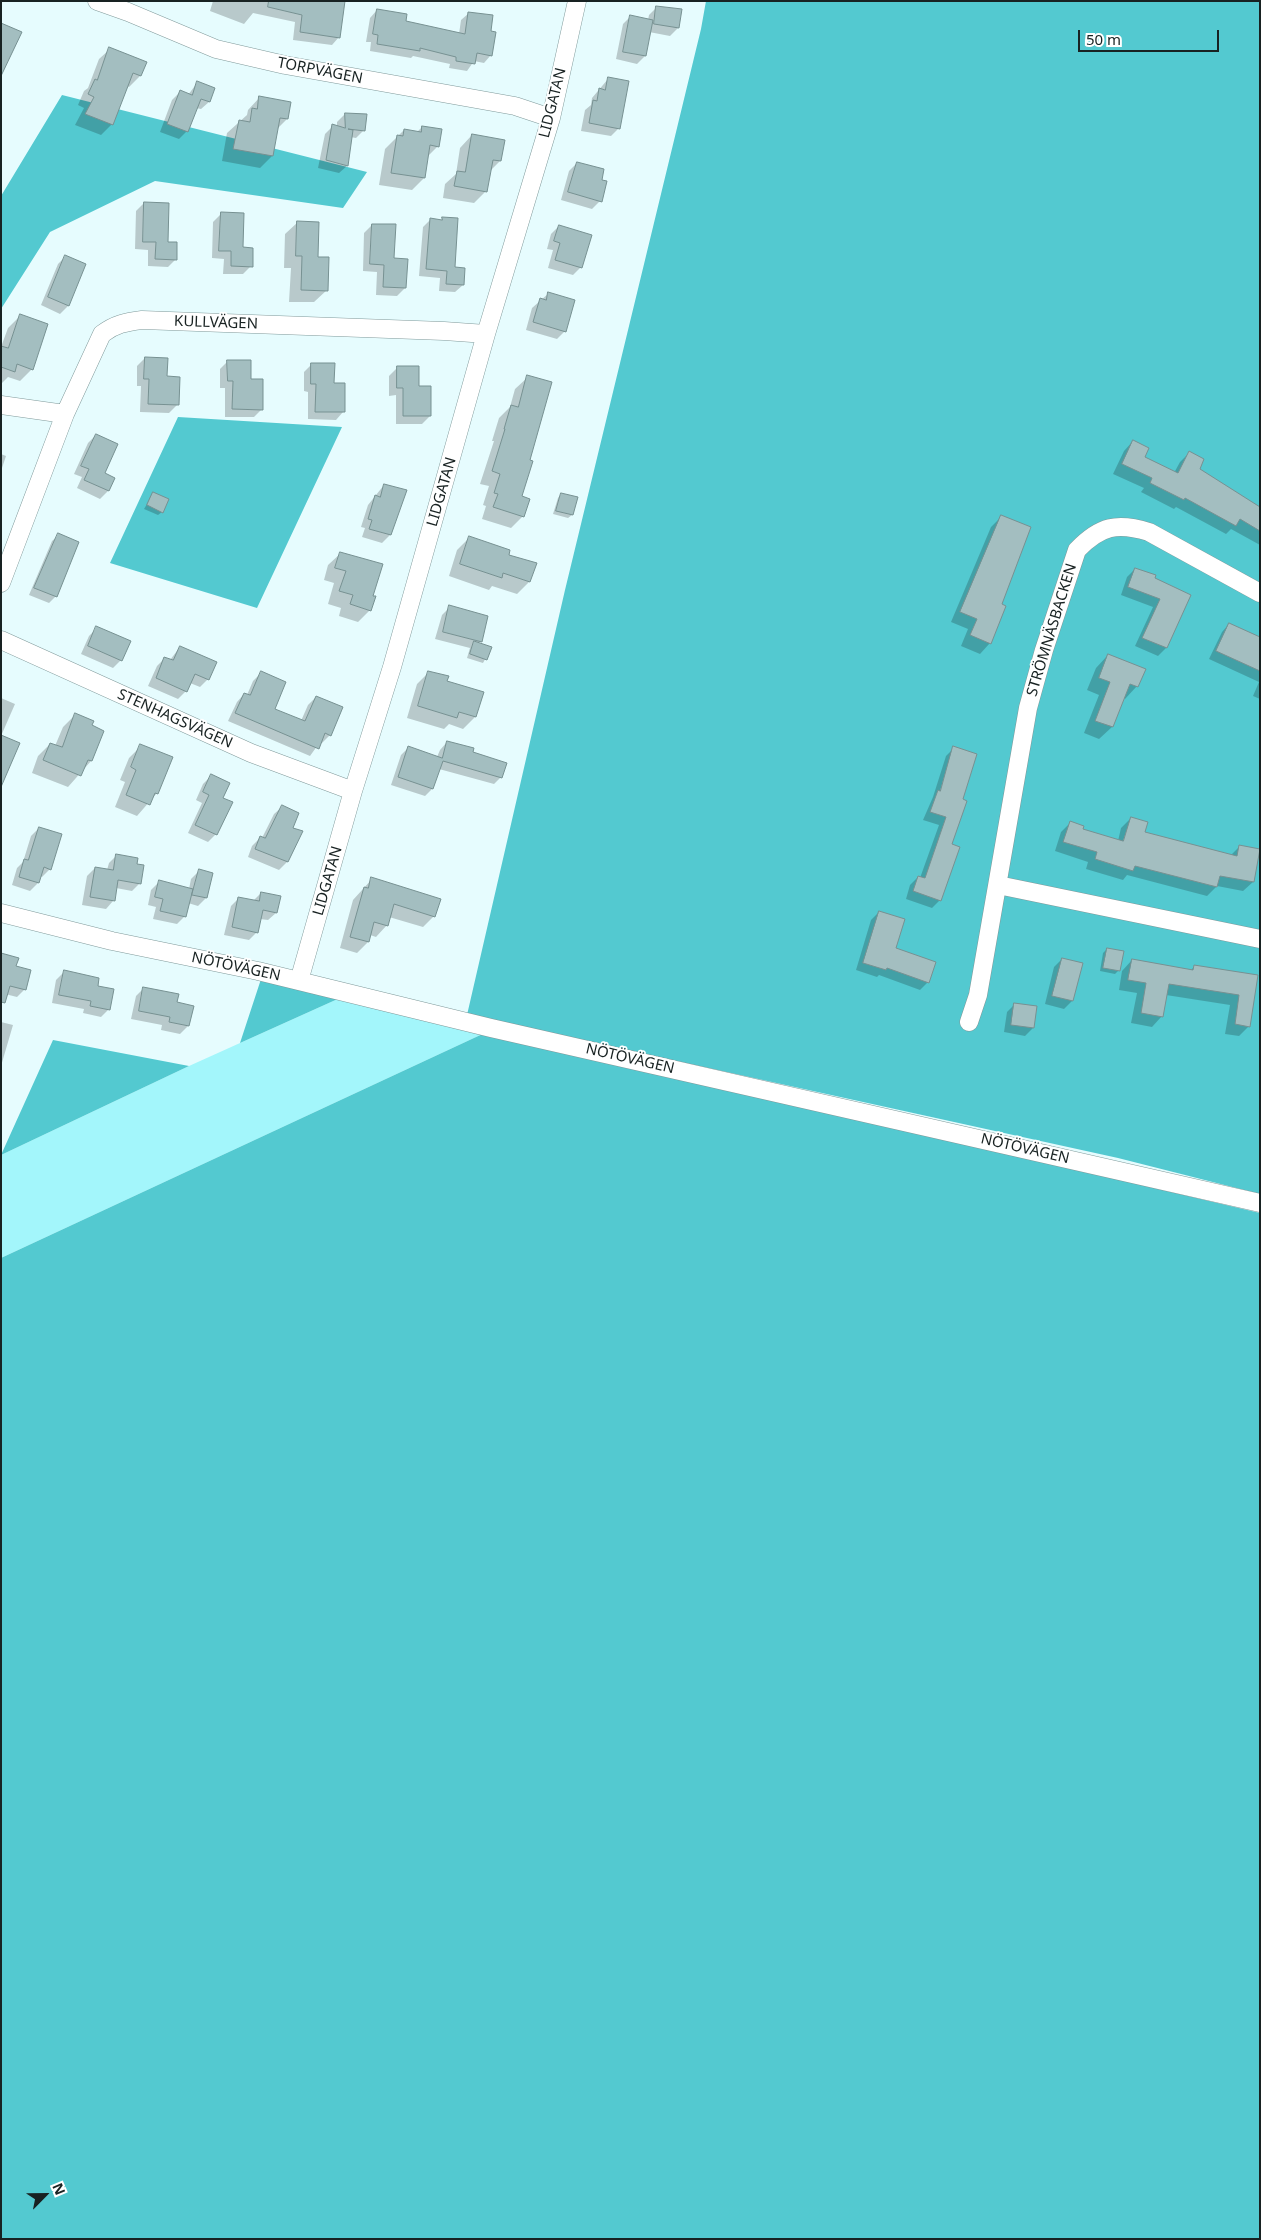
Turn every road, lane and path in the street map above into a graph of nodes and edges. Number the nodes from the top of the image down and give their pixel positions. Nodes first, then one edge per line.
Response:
1 (97, 1) edge
2 (577, 1) edge
3 (550, 118) junction
4 (486, 334) junction
5 (1, 405) edge
6 (65, 414) junction
7 (1, 583) edge
8 (1260, 594) edge
9 (1, 640) edge
10 (353, 791) junction
11 (998, 886) junction
12 (1, 913) edge
13 (1260, 939) edge
14 (300, 981) junction
15 (969, 1022) dead end
16 (1260, 1202) edge

1 - 3 street, TORPVÄGEN
2 - 3 street, LIDGATAN
3 - 4 street, LIDGATAN
4 - 6 street, KULLVÄGEN
4 - 10 street, LIDGATAN
5 - 6 street
6 - 7 street
8 - 11 street, STRÖMNÄSBACKEN
9 - 10 street, STENHAGSVÄGEN
10 - 14 street, LIDGATAN
11 - 13 street
11 - 15 street, STRÖMNÄSBACKEN
12 - 14 street, NÖTÖVÄGEN
14 - 16 street, NÖTÖVÄGEN

